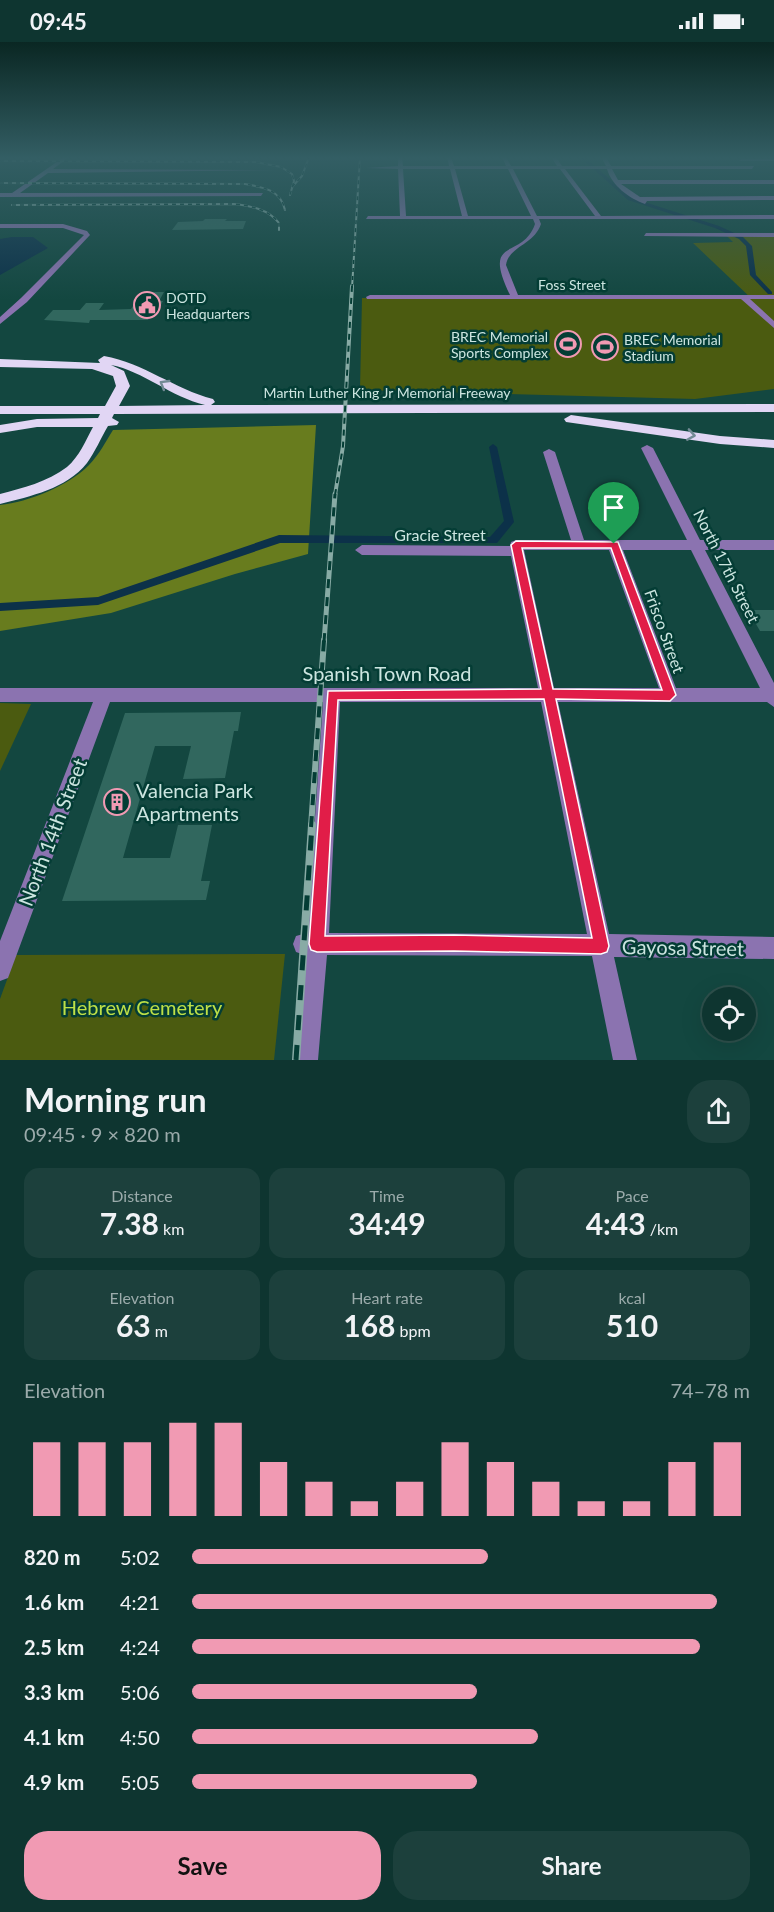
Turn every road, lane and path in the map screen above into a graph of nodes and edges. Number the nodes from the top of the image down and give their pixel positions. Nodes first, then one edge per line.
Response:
1 (402, 205) edge
2 (462, 205) edge
3 (527, 205) edge
4 (589, 205) edge
5 (653, 205) edge
6 (663, 208) dead end
7 (673, 211) dead end
8 (691, 217) junction
9 (774, 217) edge
10 (368, 218) dead end
11 (403, 218) junction
12 (465, 218) junction
13 (533, 218) junction
14 (600, 218) junction
15 (0, 226) edge
16 (646, 235) dead end
17 (774, 235) edge
18 (370, 297) dead end
19 (515, 297) junction
20 (743, 297) junction
21 (774, 297) edge
22 (19, 305) junction
23 (0, 321) edge
24 (774, 325) edge
25 (0, 327) edge
26 (0, 363) edge
27 (35, 363) junction
28 (0, 368) edge
29 (116, 397) junction
30 (774, 402) edge
31 (0, 404) edge
32 (663, 408) junction
33 (774, 408) edge
34 (136, 409) junction
35 (281, 409) junction
36 (0, 410) edge
37 (774, 418) edge
38 (0, 419) edge
39 (172, 419) junction
40 (571, 419) junction
41 (0, 429) edge
42 (774, 444) edge
43 (647, 448) dead end
44 (549, 452) dead end
45 (0, 497) edge
46 (579, 544) junction
47 (614, 544) junction
48 (695, 544) junction
49 (774, 545) edge
50 (517, 548) junction
51 (362, 550) dead end
52 (549, 694) junction
53 (0, 695) edge
54 (104, 695) junction
55 (332, 695) junction
56 (670, 695) junction
57 (773, 696) edge
58 (5, 943) edge
59 (310, 944) junction
60 (601, 946) junction
61 (774, 948) edge
62 (0, 970) edge
63 (306, 1060) edge
64 (625, 1060) edge

1 - 11 street
2 - 12 street
3 - 13 street
4 - 14 street
5 - 6 street
7 - 8 street
8 - 9 street
8 - 14 street
10 - 11 street
11 - 12 street
12 - 13 street
13 - 14 street
13 - 19 street
15 - 22 street
16 - 17 street
18 - 19 street, Foss Street
19 - 20 street, Foss Street
20 - 21 street, Foss Street
20 - 24 street
22 - 23 street
22 - 25 street
26 - 27 highway
27 - 29 highway
35 -> 27 highway
28 - 29 highway
29 - 45 highway
30 - 32 highway
31 - 34 highway
32 - 33 highway, Martin Luther King Jr Memorial Freeway
32 - 35 highway, Martin Luther King Jr Memorial Freeway
34 - 35 highway, Martin Luther King Jr Memorial Freeway
34 - 36 highway, Martin Luther King Jr Memorial Freeway
37 - 40 highway, Martin Luther King Jr Memorial Freeway
38 - 39 highway, Martin Luther King Jr Memorial Freeway
39 - 40 highway, Martin Luther King Jr Memorial Freeway
39 - 41 highway
40 -> 42 highway
43 - 48 street, North 17th Street
44 - 46 street
46 - 47 street, Gracie Street
46 - 50 street, Gracie Street
47 - 48 street, Gracie Street
47 - 56 street, Frisco Street
48 - 49 street, Gracie Street
48 - 57 street, North 17th Street
50 - 51 street, Gracie Street
50 - 52 street
52 - 55 street, Spanish Town Road
52 - 56 street, Spanish Town Road
52 - 60 street
53 - 54 street, Spanish Town Road
54 - 55 street, Spanish Town Road
54 - 58 street, North 14th Street
55 - 59 street
56 - 57 street, Spanish Town Road
58 - 62 street, North 14th Street
59 - 60 street, Gayosa Street
59 - 63 street
60 - 61 street, Gayosa Street
60 - 64 street

